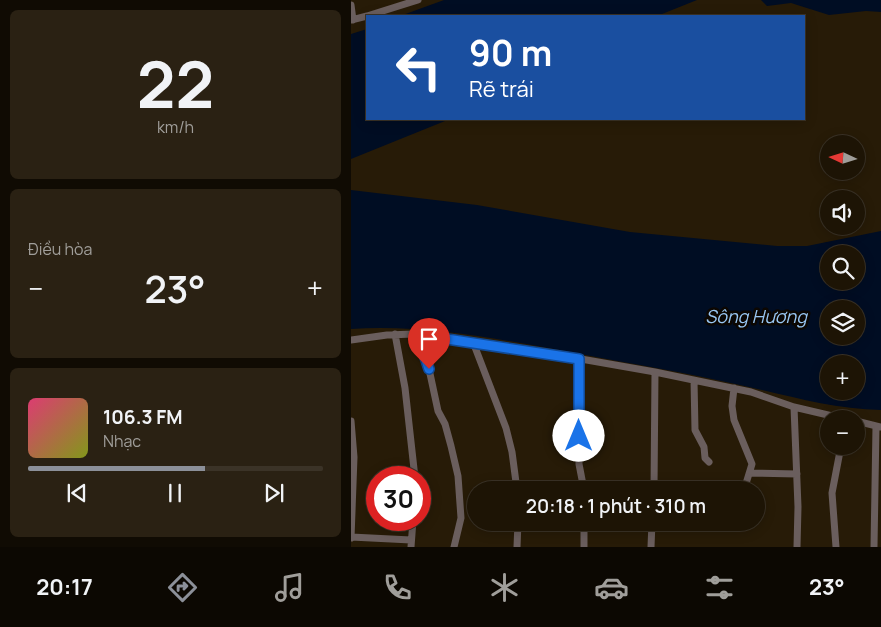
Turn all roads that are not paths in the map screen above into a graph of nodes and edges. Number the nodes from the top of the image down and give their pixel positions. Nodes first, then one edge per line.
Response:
1 (418, 0) edge
2 (351, 6) edge
3 (370, 15) edge
4 (366, 16) edge
5 (352, 20) edge
6 (395, 334) junction
7 (427, 336) junction
8 (351, 340) edge
9 (473, 342) junction
10 (579, 359) junction
11 (655, 372) junction
12 (694, 380) junction
13 (734, 388) junction
14 (794, 407) junction
15 (820, 413) edge
16 (351, 421) edge
17 (865, 423) edge
18 (878, 426) edge
19 (839, 455) edge
20 (709, 462) dead end
21 (413, 466) edge
22 (751, 473) junction
23 (797, 474) junction
24 (516, 481) edge
25 (582, 481) edge
26 (655, 481) edge
27 (748, 481) edge
28 (412, 531) edge
29 (518, 531) edge
30 (584, 531) edge
31 (652, 531) edge
32 (351, 537) edge
33 (411, 544) edge
34 (455, 547) edge
35 (517, 547) edge
36 (584, 547) edge
37 (651, 547) edge
38 (797, 547) edge
39 (836, 547) edge
40 (874, 547) edge

1 - 3 street
2 - 5 street
4 - 5 street
6 - 7 street
6 - 8 street
6 - 21 street
7 - 9 street
7 - 34 street
9 - 10 street
9 - 24 street
10 - 11 street
10 - 25 street
11 - 12 street
11 - 26 street
12 - 13 street
12 - 20 street
13 - 14 street
13 - 22 street
14 - 15 street
14 - 23 street
16 - 32 street
17 - 18 street
18 - 40 street
19 - 39 street
22 - 23 street
22 - 27 street
23 - 38 street
28 - 33 street
29 - 35 street
30 - 36 street
31 - 37 street
32 - 33 street

